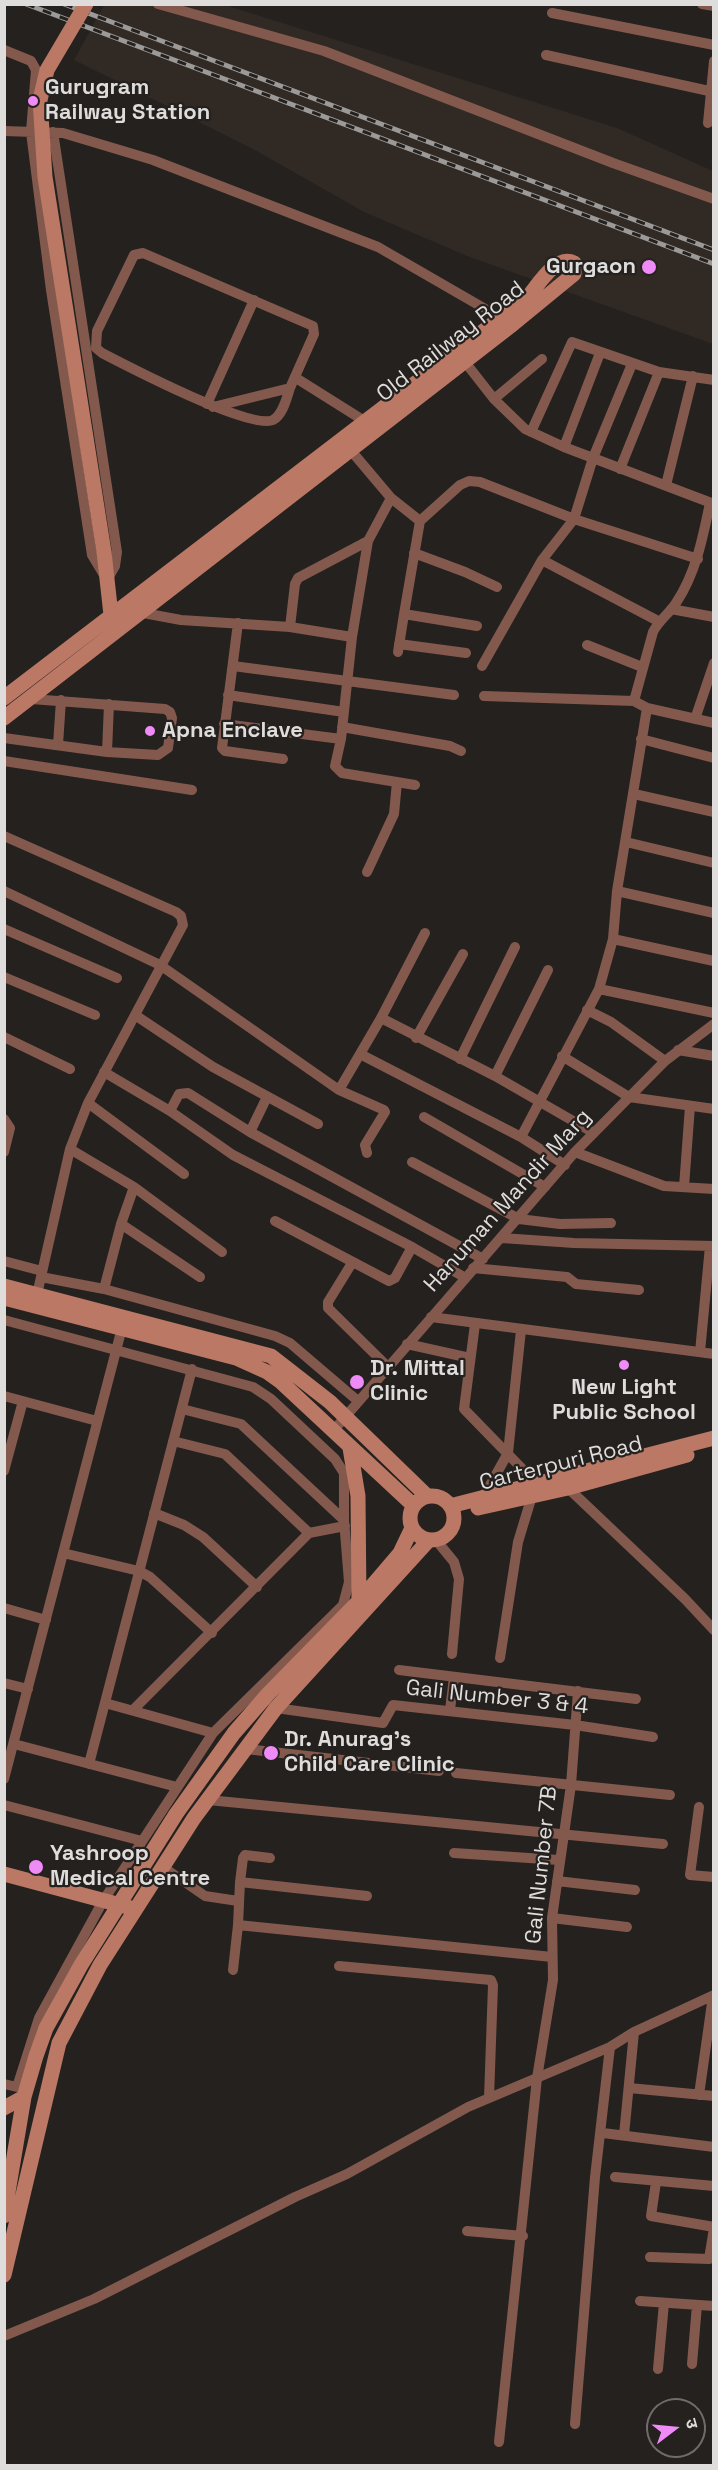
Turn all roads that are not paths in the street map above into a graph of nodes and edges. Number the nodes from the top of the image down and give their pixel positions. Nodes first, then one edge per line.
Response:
1 (86, 4) edge
2 (158, 4) edge
3 (702, 4) edge
4 (714, 6) edge
5 (552, 13) dead end
6 (714, 45) edge
7 (4, 50) edge
8 (546, 55) dead end
9 (714, 62) edge
10 (709, 91) junction
11 (708, 123) dead end
12 (4, 130) edge
13 (31, 132) junction
14 (53, 132) junction
15 (714, 199) edge
16 (254, 300) junction
17 (501, 318) junction
18 (600, 353) junction
19 (542, 359) dead end
20 (465, 362) junction
21 (632, 364) junction
22 (660, 372) junction
23 (693, 376) junction
24 (713, 378) edge
25 (293, 383) junction
26 (494, 399) junction
27 (210, 406) junction
28 (366, 422) junction
29 (531, 432) junction
30 (346, 445) junction
31 (564, 447) junction
32 (593, 458) junction
33 (620, 469) junction
34 (666, 485) junction
35 (391, 498) junction
36 (712, 503) edge
37 (574, 519) junction
38 (420, 521) junction
39 (368, 541) junction
40 (414, 553) junction
41 (698, 559) junction
42 (542, 560) junction
43 (107, 580) junction
44 (497, 587) dead end
45 (133, 609) junction
46 (671, 609) junction
47 (404, 614) junction
48 (714, 617) edge
49 (658, 621) junction
50 (238, 623) junction
51 (113, 625) junction
52 (477, 626) dead end
53 (290, 627) junction
54 (352, 637) junction
55 (587, 645) dead end
56 (466, 653) dead end
57 (714, 663) edge
58 (233, 666) junction
59 (482, 666) dead end
60 (642, 667) junction
61 (347, 681) junction
62 (454, 694) dead end
63 (228, 695) junction
64 (484, 696) dead end
65 (4, 698) edge
66 (31, 699) junction
67 (61, 700) junction
68 (634, 701) junction
69 (109, 704) junction
70 (647, 708) junction
71 (344, 712) junction
72 (4, 718) edge
73 (695, 719) junction
74 (714, 723) edge
75 (224, 724) junction
76 (342, 727) junction
77 (4, 738) edge
78 (341, 739) junction
79 (641, 739) junction
80 (58, 745) junction
81 (461, 751) dead end
82 (107, 752) junction
83 (714, 758) edge
84 (283, 759) dead end
85 (4, 761) edge
86 (398, 782) junction
87 (415, 785) dead end
88 (192, 790) dead end
89 (634, 794) junction
90 (714, 812) edge
91 (4, 836) edge
92 (626, 842) junction
93 (714, 863) edge
94 (367, 872) dead end
95 (4, 891) edge
96 (617, 891) junction
97 (714, 914) edge
98 (4, 929) edge
99 (425, 933) dead end
100 (613, 939) junction
101 (514, 947) dead end
102 (463, 954) dead end
103 (714, 961) edge
104 (160, 965) junction
105 (548, 970) dead end
106 (4, 977) edge
107 (117, 978) dead end
108 (599, 988) junction
109 (587, 1010) junction
110 (714, 1013) edge
111 (95, 1015) dead end
112 (135, 1015) junction
113 (381, 1018) junction
114 (714, 1024) edge
115 (4, 1037) edge
116 (417, 1038) junction
117 (678, 1050) junction
118 (360, 1054) junction
119 (562, 1056) junction
120 (714, 1056) edge
121 (460, 1059) junction
122 (666, 1061) junction
123 (70, 1069) dead end
124 (104, 1072) junction
125 (495, 1076) junction
126 (339, 1090) junction
127 (267, 1097) junction
128 (629, 1097) junction
129 (540, 1102) junction
130 (88, 1103) junction
131 (690, 1106) junction
132 (714, 1109) edge
133 (170, 1111) junction
134 (424, 1117) dead end
135 (4, 1119) edge
136 (318, 1124) dead end
137 (250, 1132) junction
138 (594, 1134) junction
139 (521, 1137) junction
140 (70, 1149) junction
141 (4, 1152) edge
142 (575, 1152) junction
143 (367, 1153) dead end
144 (412, 1162) dead end
145 (565, 1165) junction
146 (184, 1174) dead end
147 (134, 1187) junction
148 (546, 1187) junction
149 (684, 1187) junction
150 (714, 1189) edge
151 (519, 1219) junction
152 (275, 1221) dead end
153 (611, 1223) dead end
154 (121, 1224) junction
155 (502, 1238) junction
156 (412, 1246) junction
157 (712, 1246) edge
158 (222, 1252) dead end
159 (483, 1259) junction
160 (4, 1261) edge
161 (352, 1263) junction
162 (473, 1268) junction
163 (41, 1274) junction
164 (200, 1277) dead end
165 (464, 1277) junction
166 (4, 1286) edge
167 (104, 1289) junction
168 (639, 1290) dead end
169 (4, 1298) edge
170 (36, 1300) junction
171 (431, 1317) junction
172 (4, 1320) edge
173 (123, 1323) junction
174 (475, 1324) junction
175 (521, 1330) junction
176 (407, 1344) junction
177 (116, 1350) junction
178 (700, 1352) junction
179 (714, 1354) edge
180 (470, 1358) junction
181 (389, 1368) junction
182 (192, 1369) junction
183 (4, 1396) edge
184 (23, 1401) junction
185 (358, 1401) junction
186 (182, 1409) junction
187 (345, 1417) junction
188 (97, 1421) junction
189 (333, 1431) junction
190 (714, 1438) edge
191 (173, 1440) junction
192 (350, 1448) junction
193 (714, 1448) edge
194 (508, 1453) junction
195 (4, 1471) edge
196 (568, 1488) junction
197 (534, 1490) junction
198 (427, 1496) junction
199 (484, 1496) junction
200 (413, 1505) junction
201 (452, 1510) junction
202 (154, 1513) junction
203 (344, 1523) junction
204 (412, 1528) junction
205 (309, 1533) junction
206 (432, 1540) junction
207 (63, 1553) junction
208 (139, 1571) junction
209 (257, 1587) junction
210 (359, 1601) junction
211 (4, 1608) edge
212 (46, 1620) junction
213 (714, 1630) edge
214 (212, 1633) junction
215 (452, 1654) dead end
216 (500, 1658) dead end
217 (399, 1670) dead end
218 (454, 1677) junction
219 (4, 1683) edge
220 (28, 1689) junction
221 (578, 1691) junction
222 (636, 1698) dead end
223 (105, 1703) junction
224 (276, 1708) junction
225 (133, 1710) junction
226 (450, 1710) junction
227 (575, 1725) junction
228 (213, 1733) junction
229 (653, 1737) dead end
230 (14, 1744) junction
231 (246, 1749) junction
232 (89, 1764) junction
233 (439, 1771) dead end
234 (456, 1773) dead end
235 (5, 1774) edge
236 (570, 1785) junction
237 (177, 1787) junction
238 (670, 1795) dead end
239 (208, 1800) junction
240 (4, 1805) edge
241 (699, 1807) dead end
242 (563, 1834) junction
243 (142, 1841) junction
244 (663, 1844) dead end
245 (454, 1853) dead end
246 (270, 1858) dead end
247 (559, 1860) junction
248 (163, 1867) junction
249 (4, 1874) edge
250 (714, 1877) edge
251 (557, 1881) junction
252 (240, 1882) junction
253 (635, 1890) dead end
254 (367, 1896) dead end
255 (103, 1901) junction
256 (238, 1901) junction
257 (119, 1905) junction
258 (134, 1908) junction
259 (552, 1918) junction
260 (238, 1926) junction
261 (627, 1927) dead end
262 (552, 1957) junction
263 (339, 1966) dead end
264 (233, 1970) dead end
265 (713, 1995) edge
266 (634, 2032) junction
267 (610, 2047) junction
268 (537, 2078) junction
269 (4, 2084) edge
270 (629, 2088) junction
271 (699, 2095) junction
272 (714, 2096) edge
273 (24, 2097) junction
274 (489, 2098) junction
275 (4, 2108) edge
276 (603, 2133) dead end
277 (624, 2135) junction
278 (714, 2147) edge
279 (8, 2175) edge
280 (615, 2177) dead end
281 (29, 2180) junction
282 (656, 2182) junction
283 (714, 2186) edge
284 (4, 2216) edge
285 (714, 2228) edge
286 (467, 2231) dead end
287 (523, 2236) junction
288 (651, 2257) dead end
289 (4, 2275) edge
290 (640, 2301) dead end
291 (664, 2303) junction
292 (697, 2305) junction
293 (714, 2306) edge
294 (4, 2336) edge
295 (692, 2364) dead end
296 (658, 2369) dead end
297 (575, 2424) dead end
298 (499, 2442) dead end

1 - 43 main road, bridge
2 - 15 street
3 - 4 street
5 - 6 street
7 - 13 street
8 - 10 street
9 - 10 street
10 - 11 street
12 - 13 street
13 - 14 street
13 - 43 street
14 - 17 street
14 - 43 street
16 - 25 street
16 - 27 street
16 - 27 street
17 - 20 main road, Old Railway Road
17 - 28 main road, Old Railway Road
18 - 21 street
18 - 29 street
18 - 31 street
19 - 26 street
20 - 26 street
20 - 30 main road, Old Railway Road
21 - 22 street
21 - 32 street
22 - 23 street
22 - 33 street
23 - 24 street
23 - 34 street
25 - 27 street
25 - 27 street
25 - 28 street
26 - 29 street
28 - 30 main road, Old Railway Road
29 - 31 street
30 - 35 street
30 - 45 main road, Old Railway Road
31 - 32 street
32 - 33 street
32 - 37 street
33 - 34 street
34 - 36 street
35 - 38 street
35 - 39 street
36 - 41 street
37 - 38 street
37 - 41 street
37 - 42 street
38 - 40 street
39 - 53 street
39 - 54 street
40 - 44 street
40 - 47 street
41 - 46 street
42 - 49 street
42 - 59 street
43 - 51 main road
45 - 50 street
45 - 51 main road, Old Railway Road
46 - 48 street
46 - 49 street
47 - 52 street
47 - 56 street
49 - 60 street
50 - 53 street
50 - 58 street
51 - 65 main road, Old Railway Road
51 - 66 main road, Old Railway Road
53 - 54 street
54 - 61 street
55 - 60 street
57 - 73 street
58 - 61 street
58 - 63 street
60 - 68 street
61 - 62 street
61 - 71 street
63 - 71 street
63 - 75 street
64 - 68 street
66 - 67 street
66 - 72 main road, Old Railway Road
67 - 69 street
67 - 80 street
68 - 70 street
69 - 82 street
69 - 82 street
70 - 73 street
70 - 79 street
71 - 76 street
73 - 74 street
75 - 78 street
75 - 84 street
76 - 78 street
76 - 81 street
77 - 80 street
78 - 86 street
79 - 83 street
79 - 89 street
80 - 82 street
85 - 88 street
86 - 87 street
86 - 94 street
89 - 90 street
89 - 92 street
91 - 104 street
92 - 93 street
92 - 96 street
95 - 104 street
96 - 97 street
96 - 100 street
98 - 107 street
99 - 113 street
100 - 103 street
100 - 108 street
101 - 121 street
102 - 116 street
104 - 112 street
104 - 126 street
105 - 125 street
106 - 111 street
108 - 109 street
108 - 110 street
109 - 119 street
109 - 122 street
112 - 124 street
112 - 127 street
113 - 116 street
113 - 118 street
114 - 117 street, Hanuman Mandir Marg
115 - 123 street
116 - 121 street
117 - 120 street
117 - 122 street, Hanuman Mandir Marg
118 - 126 street
118 - 139 street
119 - 128 street
119 - 129 street
121 - 125 street
122 - 128 street, Hanuman Mandir Marg
124 - 130 street
124 - 133 street
125 - 129 street
126 - 143 street
127 - 136 street
127 - 137 street
128 - 131 street
128 - 138 street, Hanuman Mandir Marg
129 - 138 street
129 - 139 street
130 - 140 street
130 - 146 street
131 - 132 street
131 - 149 street
133 - 137 street
133 - 156 street
134 - 148 street
135 - 141 street
137 - 159 street
138 - 142 street, Hanuman Mandir Marg
139 - 145 street
140 - 147 street
140 - 163 street
142 - 145 street, Hanuman Mandir Marg
142 - 149 street
144 - 151 street
145 - 148 street, Hanuman Mandir Marg
147 - 154 street
147 - 158 street
148 - 151 street, Hanuman Mandir Marg
149 - 150 street
151 - 153 street
151 - 155 street, Hanuman Mandir Marg
152 - 161 street
154 - 164 street
154 - 167 street
155 - 157 street
155 - 159 street, Hanuman Mandir Marg
156 - 161 street
156 - 165 street
157 - 178 street
159 - 162 street, Hanuman Mandir Marg
160 - 163 street
161 - 181 street
162 - 165 street, Hanuman Mandir Marg
162 - 168 street
163 - 167 street
163 - 170 street
165 - 171 street, Hanuman Mandir Marg
166 - 170 main road
167 - 185 street
169 - 170 main road
170 - 173 main road
171 - 174 street
171 - 176 street, Hanuman Mandir Marg
172 - 177 street
173 - 177 street
173 - 187 main road
173 - 189 main road
174 - 175 street
174 - 180 street
175 - 178 street
175 - 194 street
176 - 180 street
176 - 181 street, Hanuman Mandir Marg
177 - 182 street
177 - 188 street
178 - 179 street
180 - 194 street
181 - 185 street, Hanuman Mandir Marg
182 - 186 street
182 - 203 street
183 - 184 street
184 - 188 street
184 - 195 street
185 - 187 street, Hanuman Mandir Marg
186 - 191 street
186 - 203 street
187 - 189 street, Hanuman Mandir Marg
187 - 198 main road
188 - 207 street
189 - 192 main road
190 - 197 main road, Carterpuri Road
191 - 202 street
191 - 205 street
192 - 200 main road
192 - 210 main road
193 - 196 main road, Carterpuri Road
194 - 197 street
194 - 199 street
196 - 197 main road, Carterpuri Road
196 - 213 street
197 - 199 main road, Carterpuri Road
197 - 201 main road, Carterpuri Road
197 - 216 street
198 - 200 main road
198 - 201 main road
199 - 201 main road, Carterpuri Road
200 - 204 main road
201 - 206 main road
202 - 208 street
202 - 209 street
203 - 205 street
203 - 228 street
204 - 206 main road
204 - 210 main road
205 - 209 street
206 - 215 street
206 - 224 main road
207 - 208 street
207 - 212 street
208 - 214 street
208 - 223 street
209 - 214 street
210 - 257 main road
211 - 212 street
212 - 220 street
214 - 225 street
217 - 218 street
218 - 221 street
218 - 226 street
219 - 220 street
220 - 230 street
221 - 222 street
221 - 227 street, Gali Number 7B
223 - 225 street
223 - 232 street
224 - 226 street, Gali Number 3 & 4
224 - 231 main road
225 - 228 street
226 - 227 street, Gali Number 3 & 4
227 - 229 street, Gali Number 3 & 4
227 - 236 street, Gali Number 7B
228 - 237 street
230 - 232 street
230 - 235 street
231 - 233 street
231 - 239 main road
232 - 237 street
234 - 236 street
236 - 238 street
236 - 242 street, Gali Number 7B
237 - 243 street
239 - 242 street
239 - 248 main road
240 - 243 street
241 - 250 street
242 - 244 street
242 - 247 street, Gali Number 7B
243 - 255 street
245 - 247 street
246 - 252 street
247 - 251 street, Gali Number 7B
248 - 256 street
248 - 258 main road
249 - 255 main road
251 - 253 street
251 - 259 street, Gali Number 7B
252 - 254 street
252 - 256 street
255 - 257 main road
255 - 269 street
256 - 260 street
257 - 258 main road
257 - 273 main road
258 - 281 main road
259 - 261 street
259 - 262 street, Gali Number 7B
260 - 262 street
260 - 264 street
262 - 268 street, Gali Number 7B
263 - 274 street
265 - 266 street
265 - 271 street
266 - 267 street
266 - 270 street
267 - 268 street
267 - 297 street
268 - 274 street
268 - 287 street, Gali Number 7B
270 - 271 street
270 - 277 street
271 - 272 street
273 - 275 main road
273 - 279 main road
274 - 294 street
276 - 277 street
277 - 278 street
279 - 281 main road
279 - 284 main road
280 - 282 street
281 - 289 main road
282 - 283 street
282 - 285 street
285 - 288 street
286 - 287 street
287 - 298 street, Gali Number 7B
290 - 291 street
291 - 292 street
291 - 296 street
292 - 293 street
292 - 295 street

